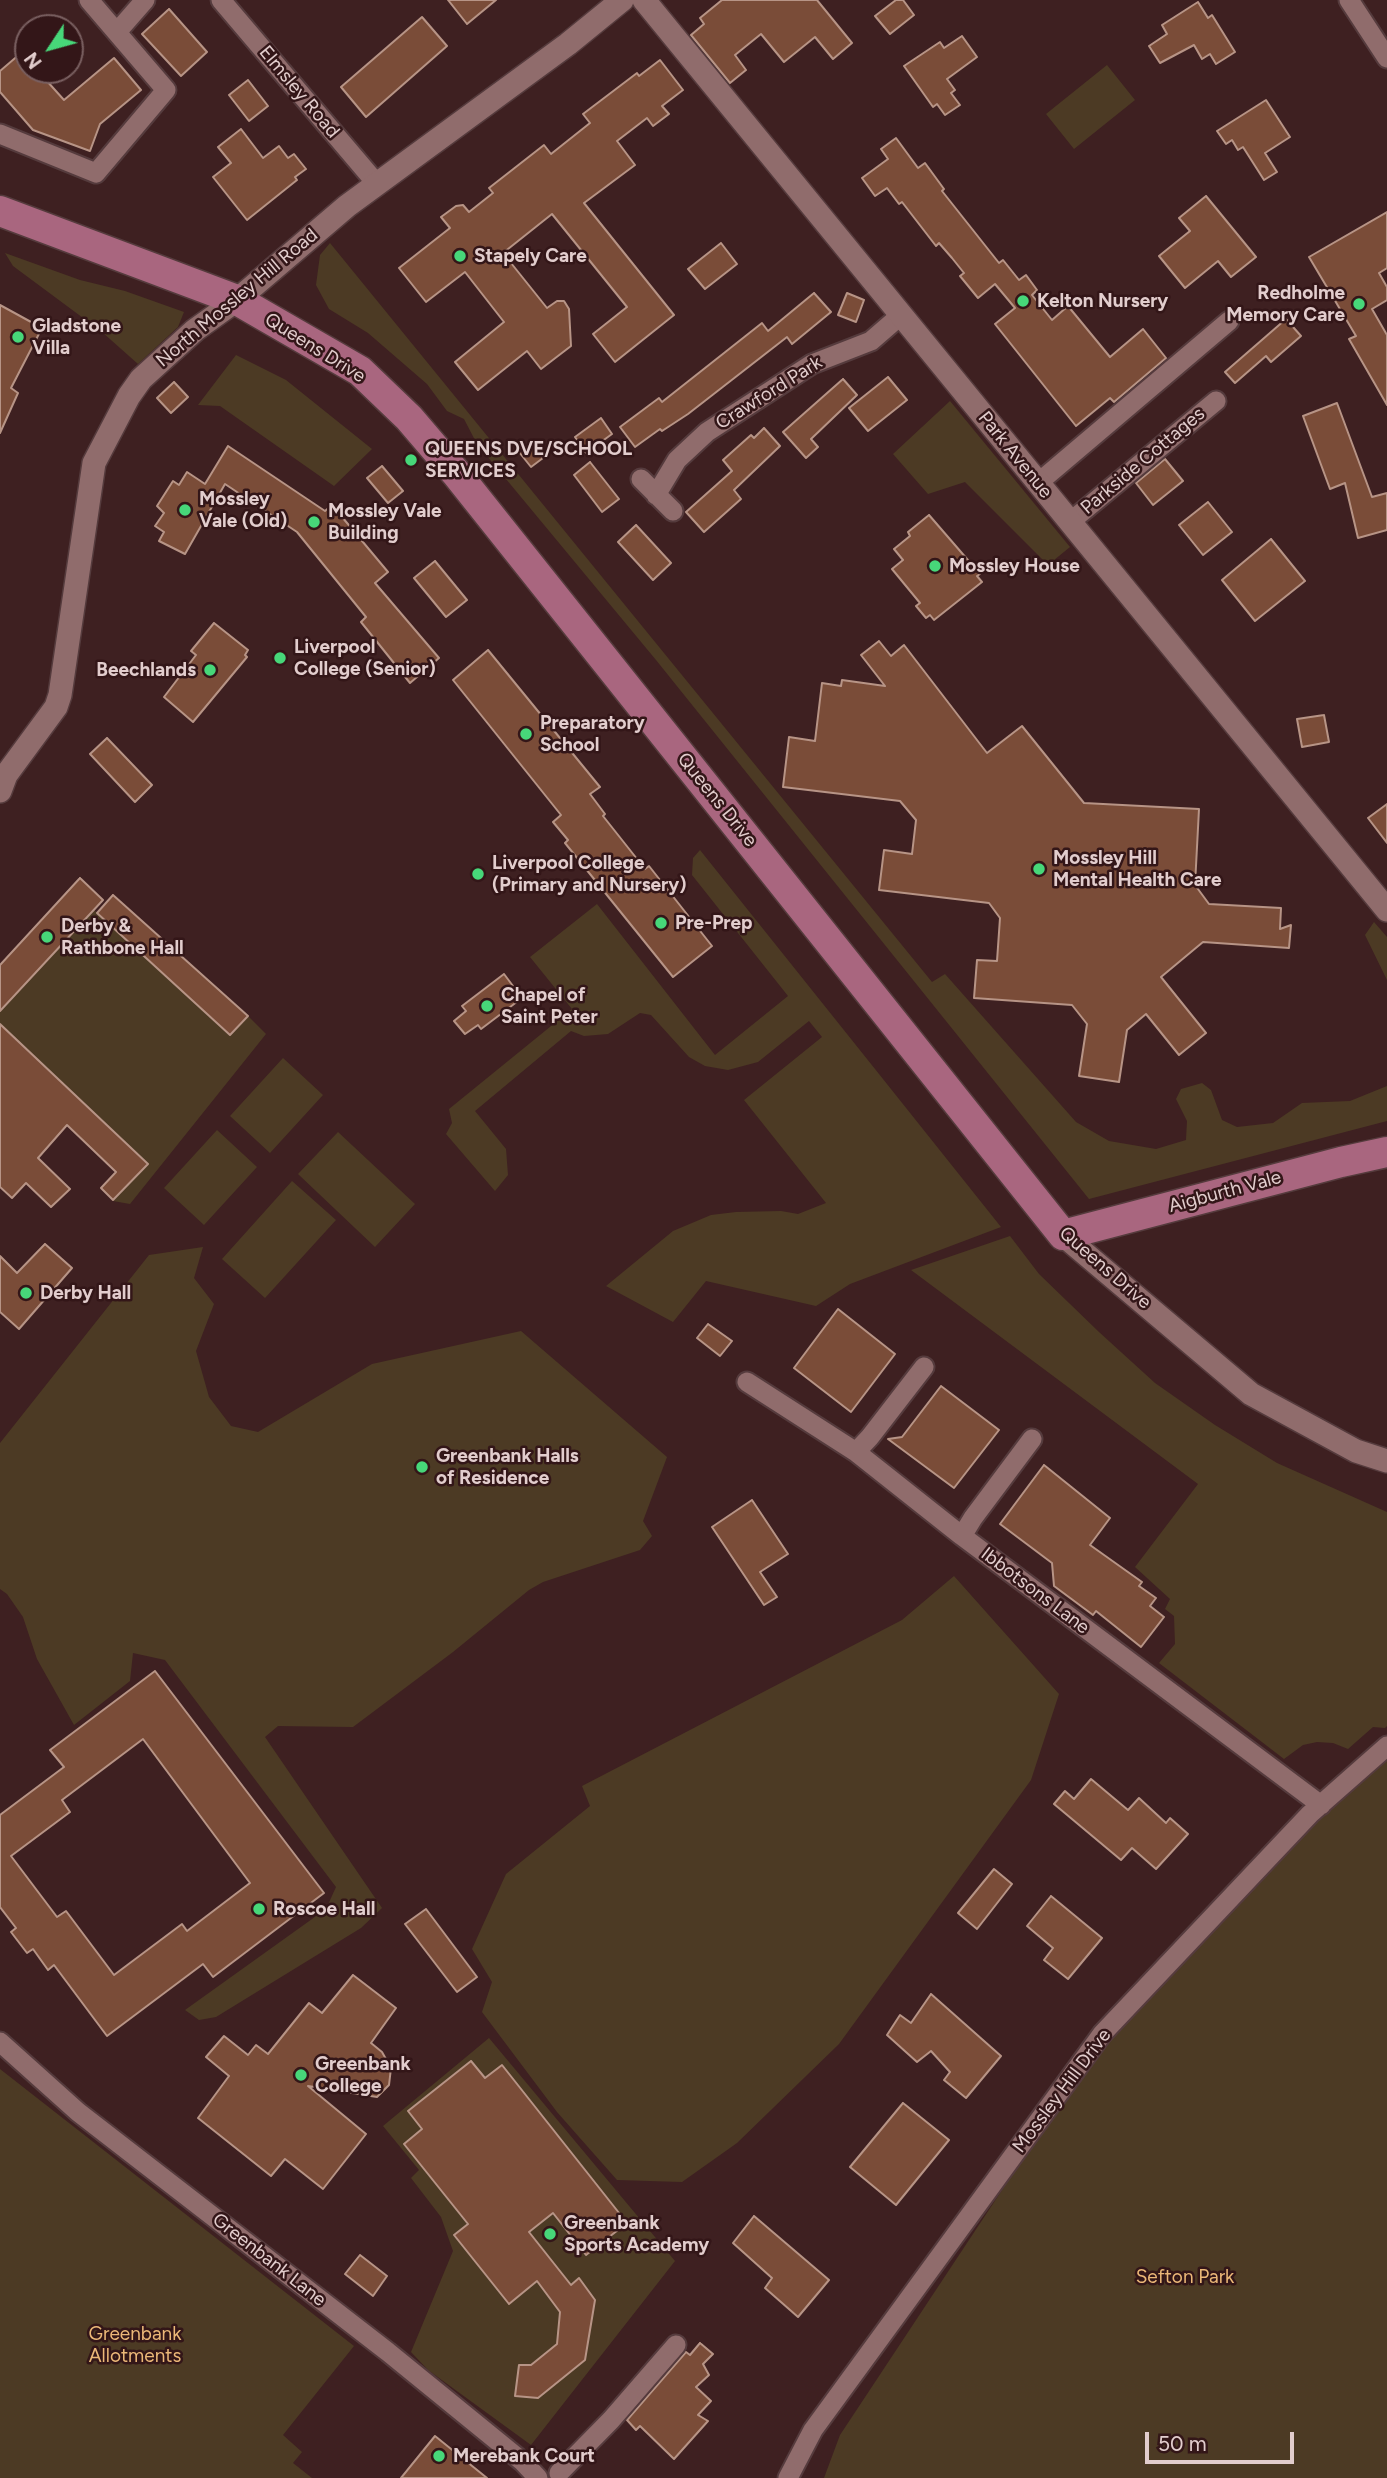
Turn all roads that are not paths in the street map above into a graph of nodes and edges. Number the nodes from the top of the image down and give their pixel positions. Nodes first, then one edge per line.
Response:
1 (89, 0) edge
2 (145, 0) edge
3 (221, 0) edge
4 (622, 0) edge
5 (644, 0) edge
6 (1349, 0) edge
7 (117, 32) junction
8 (1387, 58) edge
9 (0, 134) edge
10 (377, 184) junction
11 (0, 211) edge
12 (237, 300) junction
13 (901, 315) junction
14 (1229, 321) dead end
15 (1216, 401) dead end
16 (640, 479) dead end
17 (1038, 483) junction
18 (656, 495) junction
19 (673, 511) dead end
20 (1070, 522) junction
21 (0, 791) edge
22 (1387, 910) edge
23 (1387, 1152) edge
24 (1063, 1235) junction
25 (924, 1367) dead end
26 (747, 1382) dead end
27 (1032, 1439) dead end
28 (856, 1452) junction
29 (1387, 1461) edge
30 (962, 1536) junction
31 (1387, 1746) edge
32 (1321, 1805) junction
33 (0, 2042) edge
34 (676, 2345) dead end
35 (559, 2473) dead end
36 (538, 2478) edge
37 (788, 2478) edge

1 - 7 street
2 - 7 street
3 - 10 street, Elmsley Road
4 - 10 street, North Mossley Hill Road
5 - 13 street, Park Avenue
6 - 8 street
7 - 9 street
10 - 12 street, North Mossley Hill Road
11 - 12 main road, Queens Drive
12 - 21 street, North Mossley Hill Road
12 - 24 main road, Queens Drive
13 - 17 street, Park Avenue
13 - 18 street, Crawford Park
14 - 17 street
15 - 20 street, Parkside Cottages
16 - 18 street
17 - 20 street, Park Avenue
18 - 19 street
20 - 22 street, Park Avenue
23 - 24 main road, Aigburth Vale
24 - 29 street, Queens Drive
25 - 28 street
26 - 28 street, Ibbotsons Lane
27 - 30 street
28 - 30 street, Ibbotsons Lane
30 - 32 street, Ibbotsons Lane
31 - 32 street, Mossley Hill Drive
32 - 37 street, Mossley Hill Drive
33 - 36 street, Greenbank Lane
34 - 35 street

